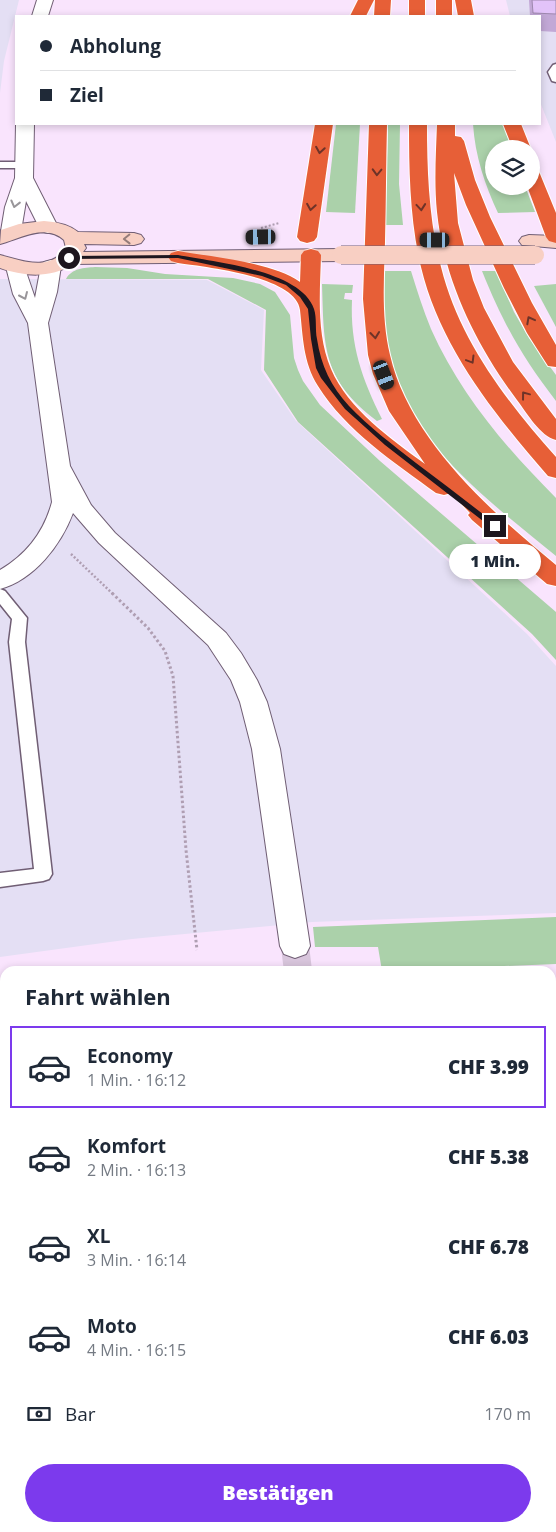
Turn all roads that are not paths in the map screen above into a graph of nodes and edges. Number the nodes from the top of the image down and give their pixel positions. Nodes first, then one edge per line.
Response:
1 (45, 0) edge
2 (366, 0) edge
3 (383, 0) edge
4 (417, 0) edge
5 (444, 0) edge
6 (463, 0) edge
7 (40, 15) edge
8 (358, 15) edge
9 (382, 15) edge
10 (418, 15) edge
11 (444, 15) edge
12 (466, 15) edge
13 (556, 67) edge
14 (556, 79) edge
15 (25, 125) edge
16 (324, 125) edge
17 (378, 125) edge
18 (418, 125) edge
19 (446, 125) edge
20 (452, 125) edge
21 (512, 125) edge
22 (518, 140) edge
23 (0, 165) edge
24 (24, 171) junction
25 (540, 190) edge
26 (549, 207) edge
27 (48, 227) junction
28 (6, 235) edge
29 (556, 237) edge
30 (73, 238) junction
31 (155, 238) dead end
32 (556, 242) edge
33 (319, 245) junction
34 (532, 248) junction
35 (178, 256) junction
36 (556, 257) edge
37 (60, 262) junction
38 (8, 264) edge
39 (311, 309) junction
40 (38, 323) junction
41 (556, 361) edge
42 (556, 434) edge
43 (60, 468) junction
44 (556, 471) edge
45 (495, 526) junction
46 (556, 578) edge
47 (0, 581) edge
48 (0, 594) edge
49 (0, 880) edge
50 (294, 946) tunnel mouth

1 - 7 street
2 - 8 highway
3 - 9 highway
4 - 10 highway
5 - 11 highway
6 - 12 highway
13 - 14 lane
15 - 24 street
16 -> 33 highway
17 -> 45 highway
18 -> 44 highway
42 -> 19 highway
41 -> 20 highway
21 - 22 highway
23 - 24 lane
24 - 27 street
24 -> 28 street
25 - 26 highway
26 - 29 highway
27 - 28 main road
27 - 30 main road
31 -> 30 main road
30 - 37 main road
32 - 34 main road
33 - 34 main road, bridge
33 - 35 main road
33 - 39 highway
34 - 36 main road
35 - 37 main road
35 - 39 highway
37 - 38 main road
37 - 40 street
38 -> 40 street
39 - 45 highway
40 - 43 street
43 - 47 street
43 - 50 street
45 - 46 highway
48 - 49 lane

